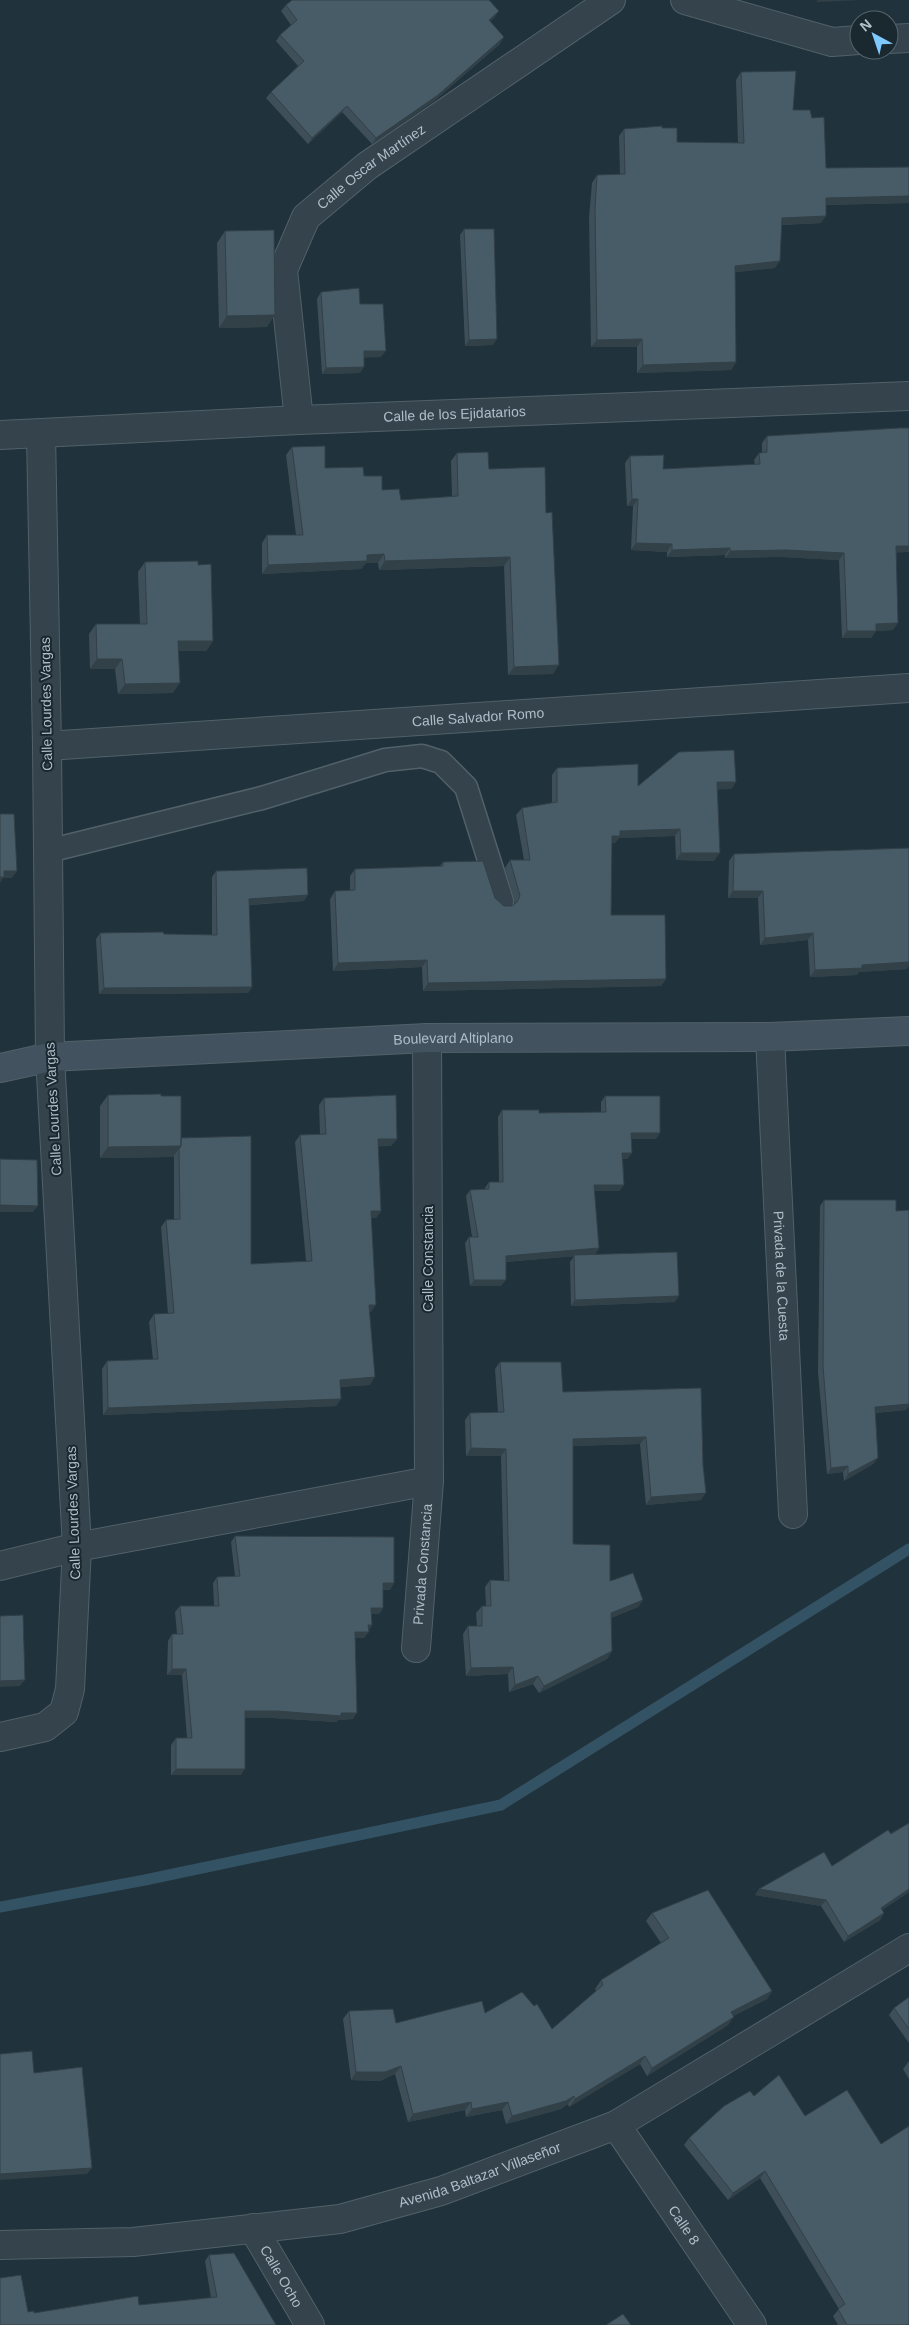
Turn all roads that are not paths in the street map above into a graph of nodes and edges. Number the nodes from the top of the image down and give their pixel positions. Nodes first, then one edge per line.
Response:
1 (611, 0) edge
2 (685, 0) edge
3 (849, 41) edge
4 (909, 396) edge
5 (299, 420) junction
6 (41, 434) junction
7 (0, 435) edge
8 (909, 688) edge
9 (47, 746) junction
10 (48, 851) junction
11 (502, 900) dead end
12 (909, 1031) edge
13 (770, 1037) junction
14 (427, 1038) junction
15 (50, 1057) junction
16 (0, 1068) edge
17 (429, 1481) junction
18 (793, 1514) dead end
19 (77, 1547) junction
20 (0, 1566) edge
21 (416, 1648) dead end
22 (0, 1737) edge
23 (909, 1948) edge
24 (616, 2124) junction
25 (253, 2228) junction
26 (0, 2245) edge
27 (310, 2325) edge
28 (752, 2325) edge

1 - 5 street, Calle Oscar Martínez
2 - 3 street
4 - 5 street, Calle de los Ejidatarios
5 - 6 street, Calle de los Ejidatarios
6 - 7 street, Calle de los Ejidatarios
6 - 9 street, Calle Lourdes Vargas
8 - 9 street, Calle Salvador Romo
9 - 10 street, Calle Lourdes Vargas
10 - 11 lane
10 - 15 street, Calle Lourdes Vargas
12 - 13 street, Boulevard Altiplano
13 - 14 street, Boulevard Altiplano
13 - 18 street, Privada de la Cuesta
14 - 15 street, Boulevard Altiplano
14 - 17 street, Calle Constancia
15 - 16 street, Boulevard Altiplano
15 - 19 street, Calle Lourdes Vargas
17 - 19 street
17 - 21 street, Privada Constancia
19 - 20 street
19 - 22 street, Calle Lourdes Vargas
23 - 24 street, Avenida Baltazar Villaseñor
24 - 25 street, Avenida Baltazar Villaseñor
24 - 28 street, Calle 8
25 - 26 street, Avenida Baltazar Villaseñor
25 - 27 street, Calle Ocho

